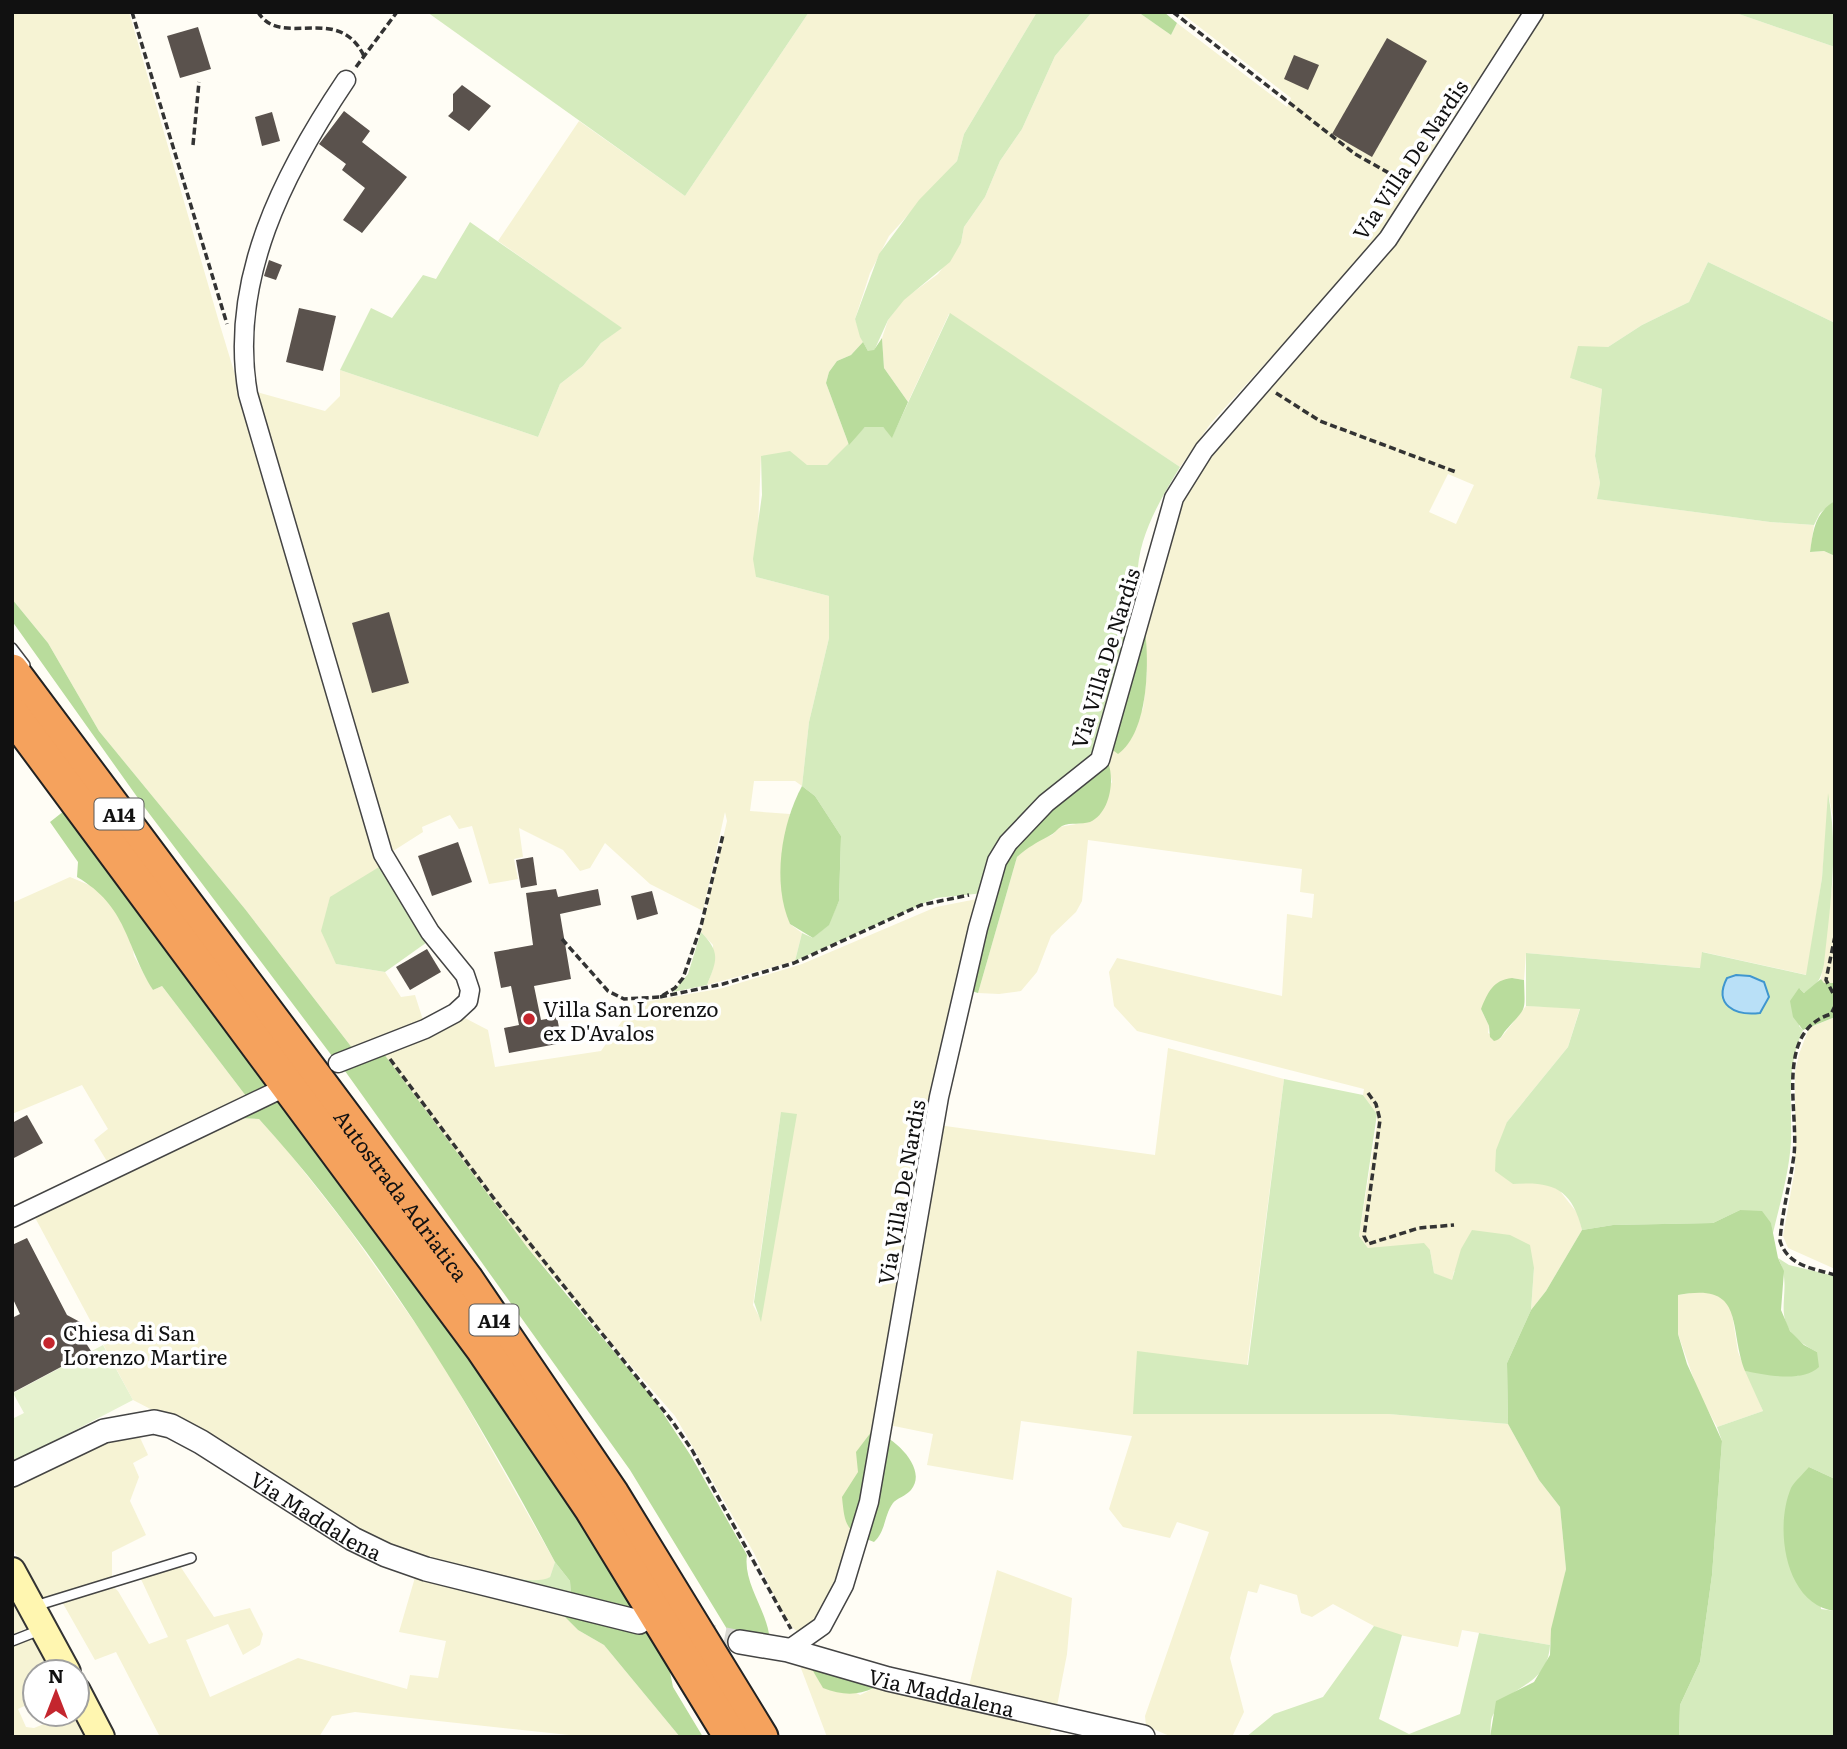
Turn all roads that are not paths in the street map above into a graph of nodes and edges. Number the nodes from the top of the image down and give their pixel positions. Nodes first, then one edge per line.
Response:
1 (1534, 12) edge
2 (346, 80) road end
3 (12, 648) edge
4 (23, 698) edge
5 (338, 1063) dead end
6 (276, 1091) dead end
7 (12, 1218) edge
8 (12, 1475) edge
9 (191, 1558) dead end
10 (12, 1571) edge
11 (38, 1618) junction
12 (639, 1622) dead end
13 (12, 1642) edge
14 (740, 1642) tunnel mouth
15 (796, 1645) junction
16 (59, 1658) edge
17 (91, 1717) edge
18 (102, 1737) edge
19 (731, 1737) edge
20 (761, 1737) edge
21 (1143, 1737) edge

1 - 15 street, Via Villa De Nardis
2 - 5 street
3 - 4 lane
4 - 19 highway, Autostrada Adriatica / A14
4 - 20 highway, Autostrada Adriatica / A14
6 - 7 street
8 - 12 street, Via Maddalena
9 - 11 lane
10 - 11 main road
11 - 13 lane
11 - 16 main road
14 - 15 street, Via Maddalena
15 - 21 street, Via Maddalena
17 - 18 main road

